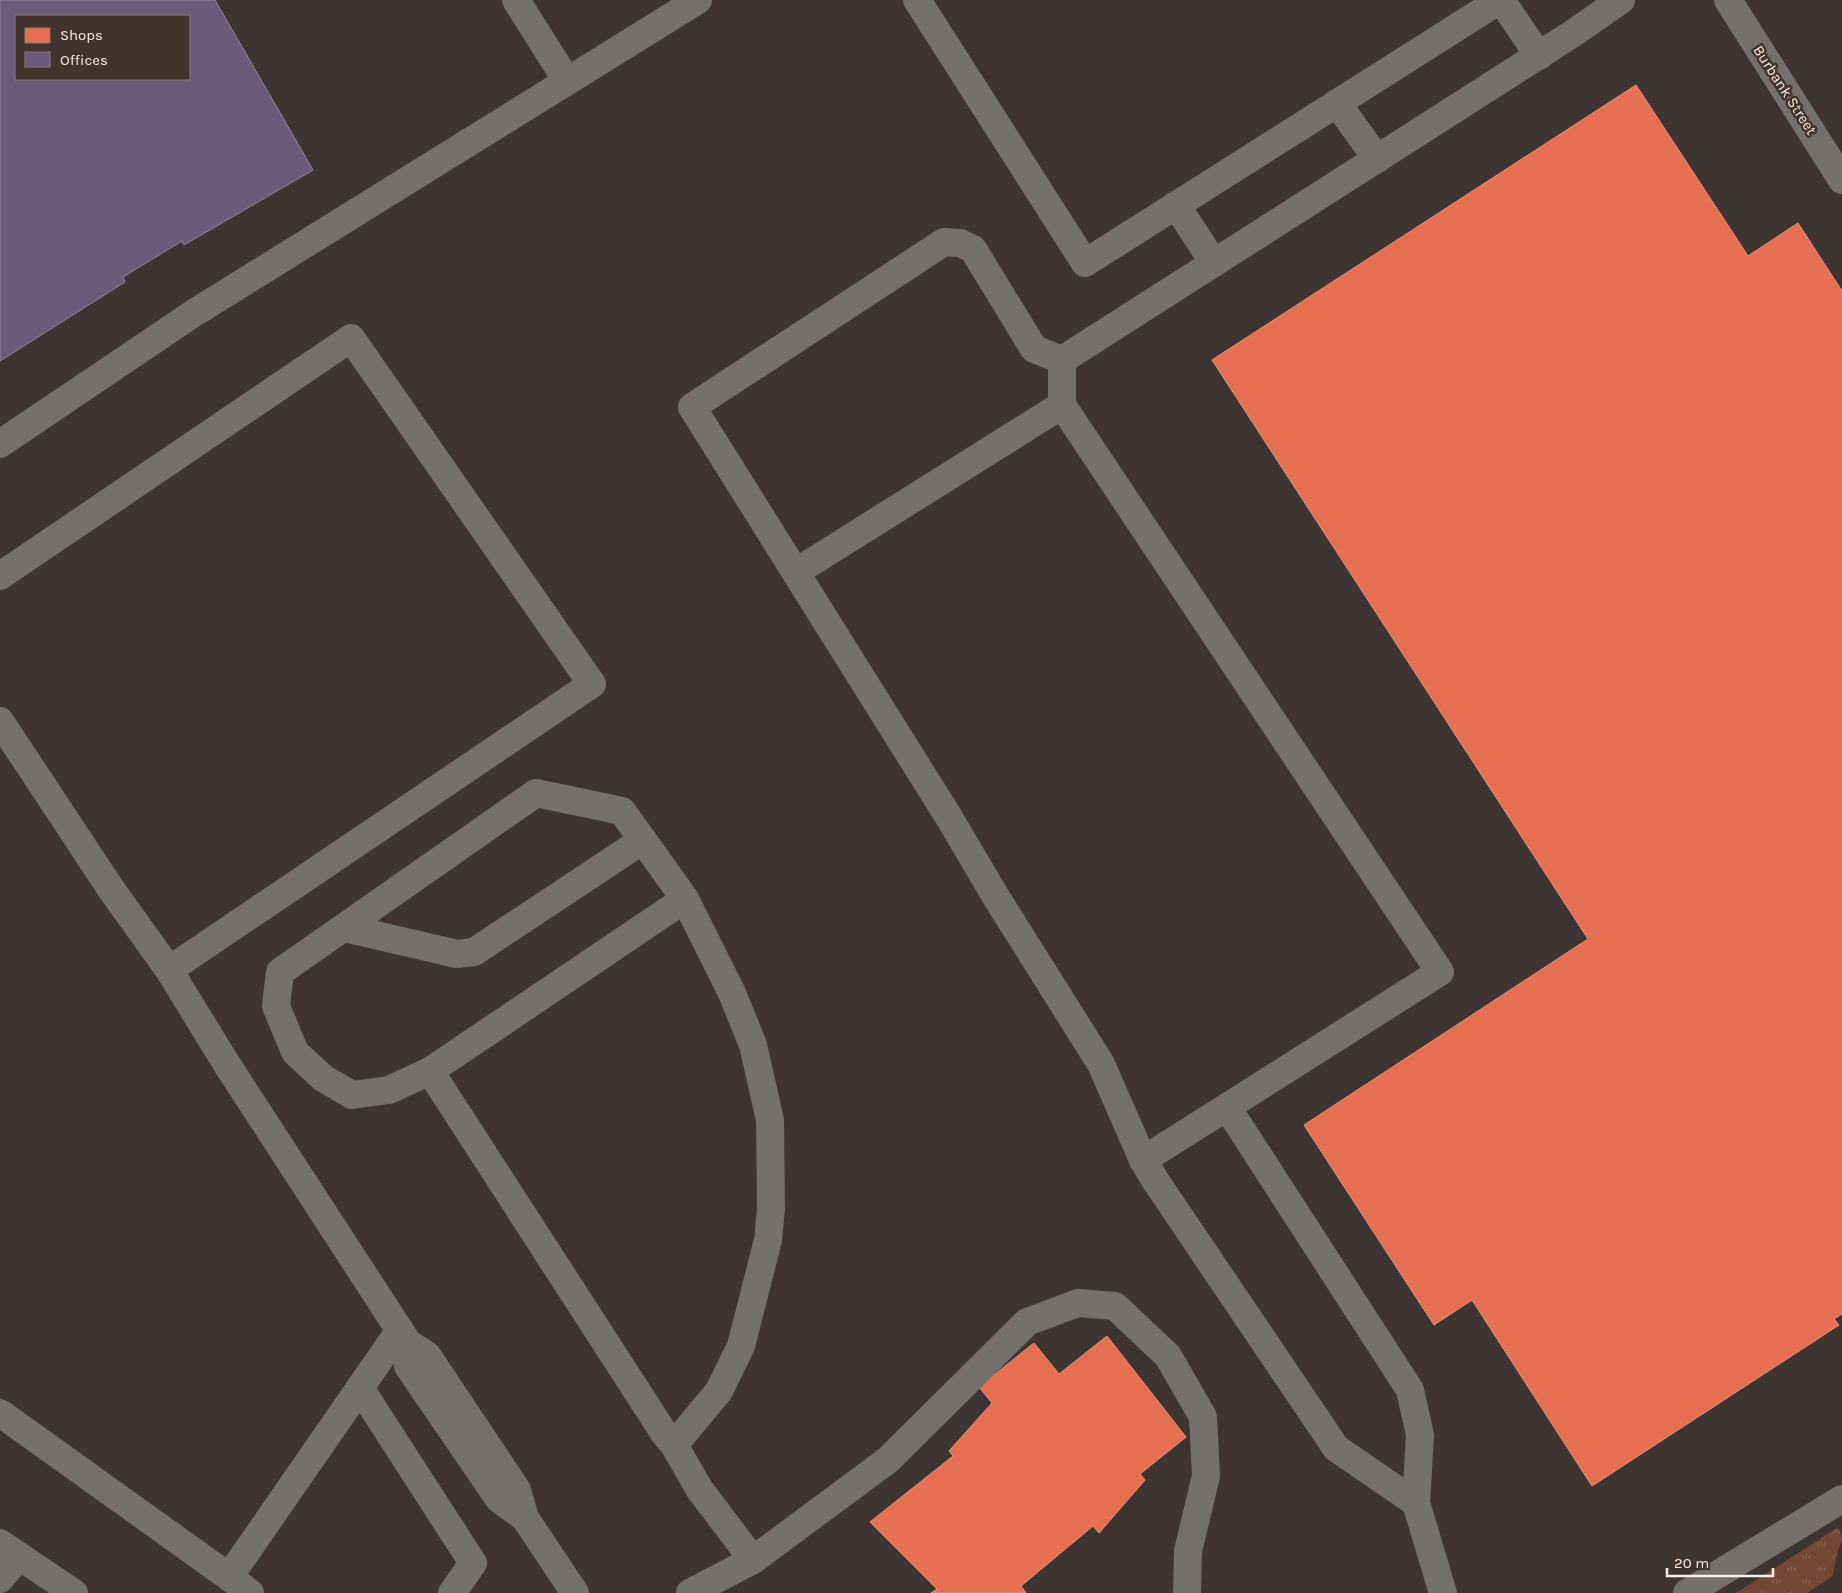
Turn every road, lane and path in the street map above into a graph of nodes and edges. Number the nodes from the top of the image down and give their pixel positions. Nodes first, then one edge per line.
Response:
1 (516, 0) edge
2 (698, 0) edge
3 (917, 0) edge
4 (1500, 0) edge
5 (1621, 0) edge
6 (1728, 0) edge
7 (1539, 56) junction
8 (566, 81) junction
9 (1337, 103) junction
10 (1377, 159) junction
11 (1842, 180) edge
12 (1176, 205) junction
13 (1214, 263) junction
14 (1062, 360) junction
15 (1062, 404) junction
16 (0, 444) edge
17 (796, 572) junction
18 (0, 576) edge
19 (0, 721) edge
20 (643, 840) junction
21 (685, 899) junction
22 (345, 928) junction
23 (169, 970) junction
24 (430, 1071) junction
25 (1227, 1107) junction
26 (1143, 1160) junction
27 (404, 1337) junction
28 (360, 1388) junction
29 (0, 1413) edge
30 (674, 1445) junction
31 (1842, 1498) edge
32 (1416, 1503) junction
33 (9, 1550) edge
34 (752, 1560) junction
35 (0, 1581) edge
36 (240, 1585) edge
37 (16, 1593) edge
38 (74, 1593) edge
39 (452, 1593) edge
40 (575, 1593) edge
41 (690, 1593) edge
42 (1187, 1593) edge
43 (1443, 1593) edge
44 (1687, 1593) edge

1 - 8 street
2 - 8 street
3 - 12 street
4 - 7 street
4 - 9 street
5 - 7 street
6 - 11 street, Burbank Street
7 - 10 street
8 - 16 street
9 - 10 street
9 - 12 street
10 - 13 street
12 - 13 street
13 - 14 street
14 - 15 street
14 - 17 street
15 - 17 street
15 - 25 street
17 - 26 street
18 - 23 street
19 - 23 street
20 - 21 street
20 - 22 street
20 - 22 street
21 - 24 street
21 - 30 street
22 - 24 street
23 - 27 street
24 - 30 street
25 - 26 street
25 - 32 street
26 - 32 street
27 - 28 street
27 - 40 street
28 - 36 street
28 - 39 street
29 - 36 street
30 - 34 street
31 - 44 main road
32 - 43 street
33 - 35 street
33 - 38 street
34 - 41 street
34 - 42 street
35 - 37 street

